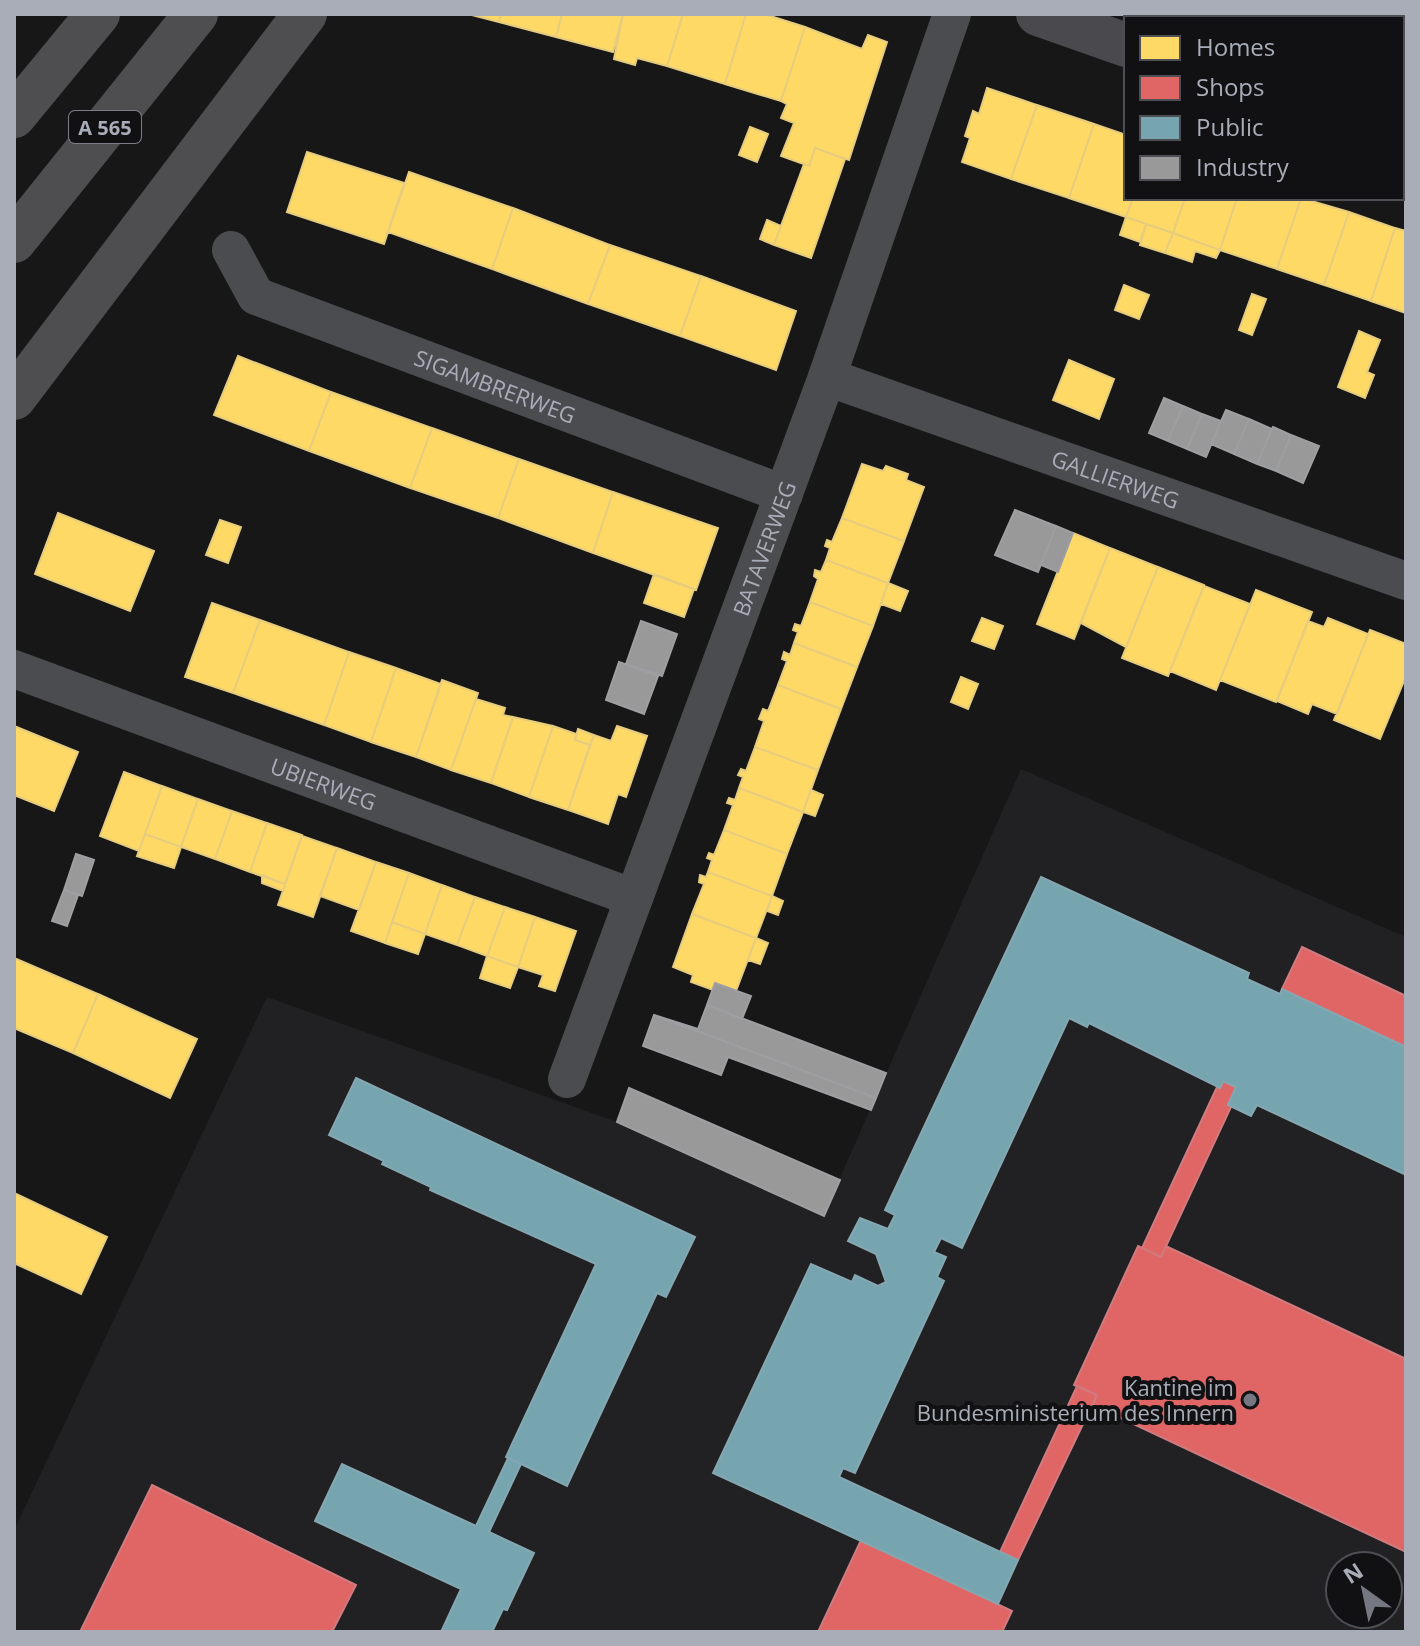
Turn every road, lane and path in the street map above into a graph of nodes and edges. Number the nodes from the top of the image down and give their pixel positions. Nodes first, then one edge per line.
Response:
1 (98, 14) edge
2 (196, 14) edge
3 (305, 14) edge
4 (952, 14) edge
5 (1038, 14) edge
6 (1124, 44) edge
7 (14, 116) edge
8 (14, 241) edge
9 (231, 250) dead end
10 (827, 377) junction
11 (14, 398) edge
12 (784, 494) junction
13 (1406, 581) edge
14 (14, 669) edge
15 (634, 898) junction
16 (567, 1079) dead end

1 - 7 highway
2 - 8 highway, A 565
3 - 11 highway
4 - 10 street, BATAVERWEG
5 - 6 street
9 - 12 street, SIGAMBRERWEG
10 - 12 street, BATAVERWEG
10 - 13 street, GALLIERWEG
12 - 15 street, BATAVERWEG
14 - 15 street, UBIERWEG
15 - 16 street, BATAVERWEG

